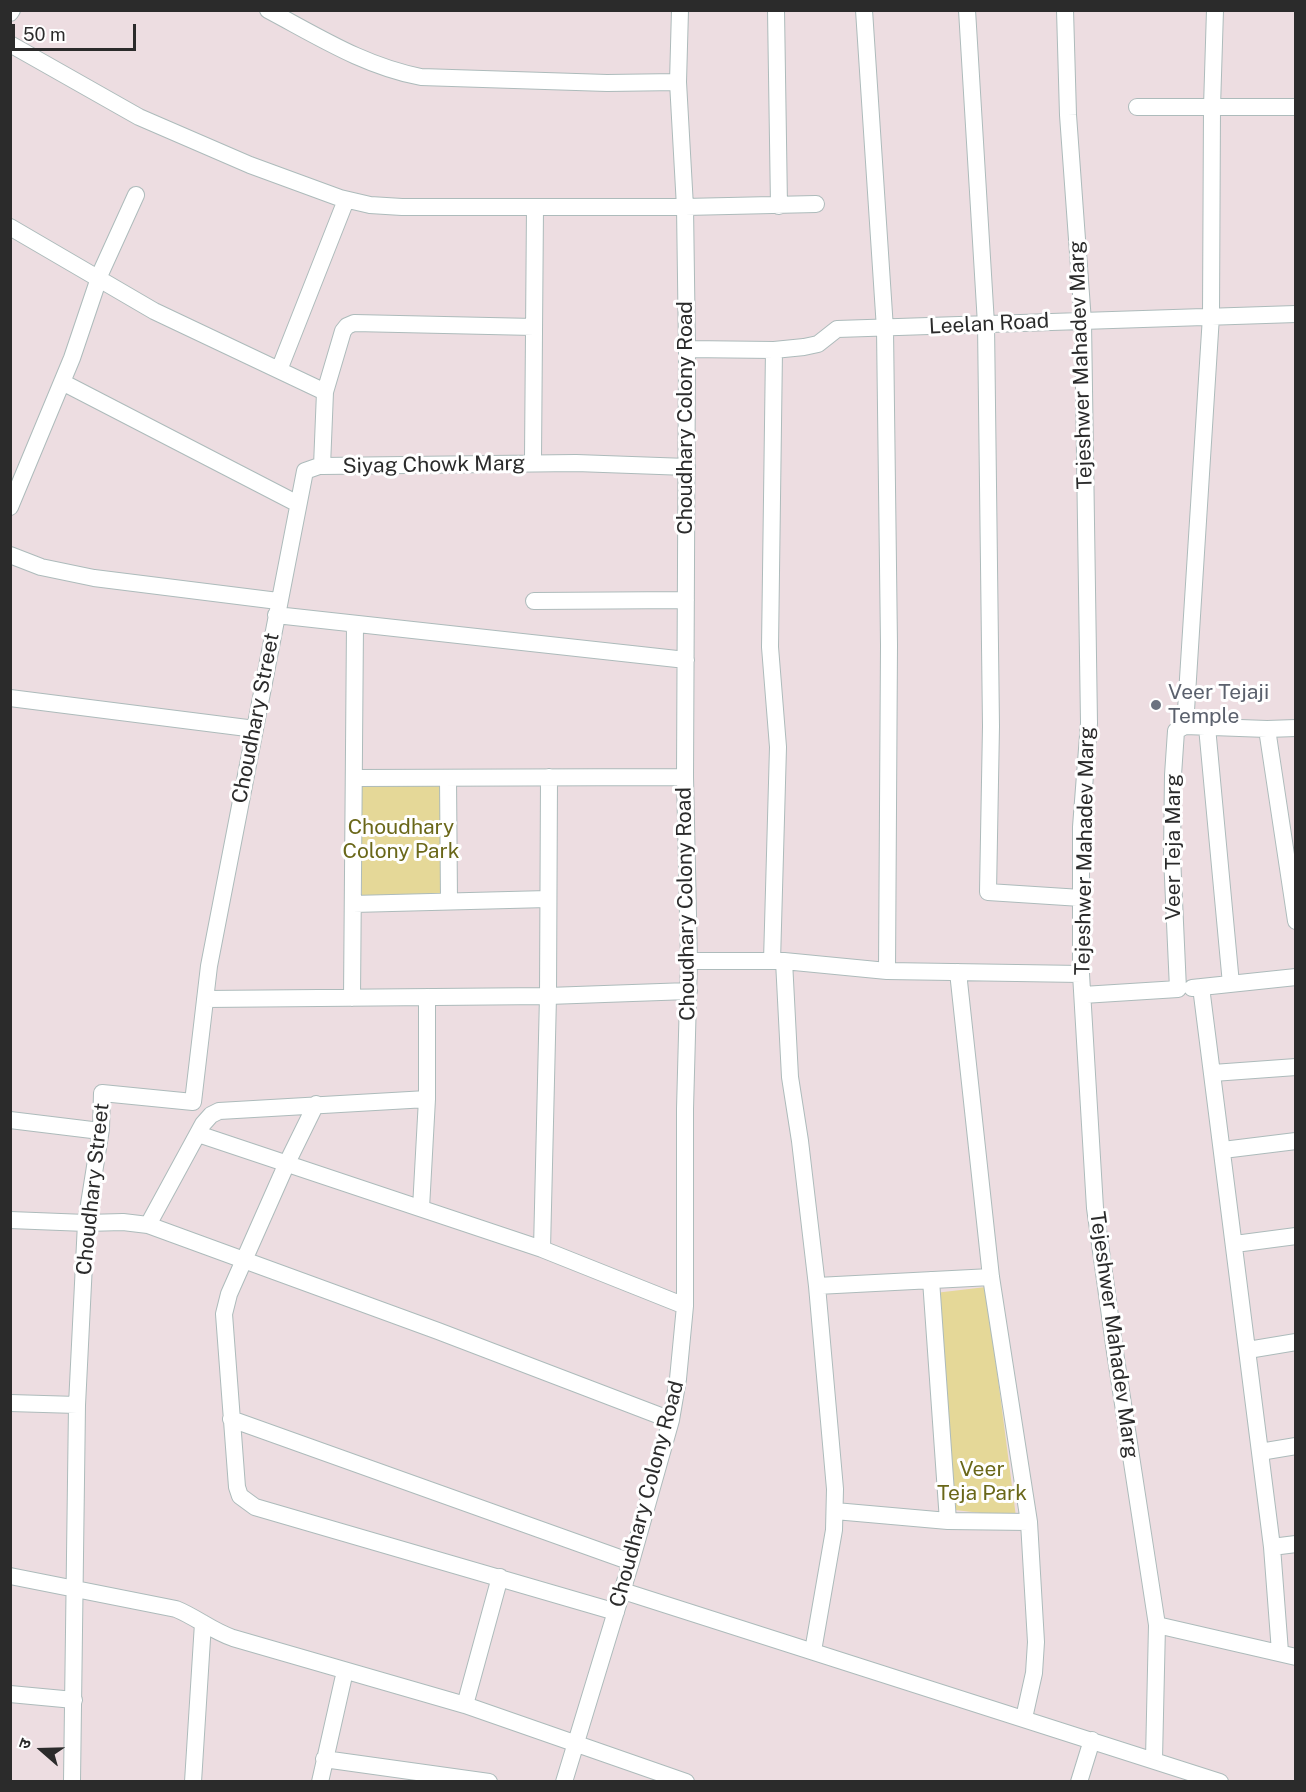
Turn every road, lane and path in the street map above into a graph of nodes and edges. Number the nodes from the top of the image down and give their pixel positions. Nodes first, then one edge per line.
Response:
1 (268, 10) edge
2 (680, 10) edge
3 (776, 10) edge
4 (864, 10) edge
5 (967, 10) edge
6 (1065, 10) edge
7 (1215, 10) edge
8 (10, 44) edge
9 (678, 82) junction
10 (1137, 107) dead end
11 (1212, 107) junction
12 (1296, 107) edge
13 (136, 195) dead end
14 (346, 200) junction
15 (816, 204) dead end
16 (779, 206) junction
17 (535, 207) junction
18 (685, 207) junction
19 (10, 227) edge
20 (99, 279) junction
21 (1296, 314) edge
22 (1211, 316) junction
23 (1083, 320) junction
24 (986, 324) junction
25 (534, 327) junction
26 (885, 329) junction
27 (687, 350) junction
28 (774, 350) junction
29 (279, 370) junction
30 (62, 382) junction
31 (325, 392) junction
32 (533, 458) dead end
33 (322, 465) junction
34 (687, 467) junction
35 (298, 504) junction
36 (10, 507) edge
37 (10, 555) edge
38 (686, 600) junction
39 (534, 601) dead end
40 (277, 608) junction
41 (356, 624) junction
42 (686, 660) junction
43 (10, 698) edge
44 (1185, 726) junction
45 (1207, 728) junction
46 (1296, 728) edge
47 (255, 729) junction
48 (1268, 729) junction
49 (549, 777) junction
50 (685, 777) junction
51 (354, 778) junction
52 (448, 778) junction
53 (1081, 898) junction
54 (548, 899) junction
55 (449, 901) junction
56 (353, 904) junction
57 (1296, 921) edge
58 (689, 961) junction
59 (778, 961) junction
60 (887, 971) junction
61 (958, 972) junction
62 (1081, 974) junction
63 (1296, 977) edge
64 (1231, 984) junction
65 (1202, 987) junction
66 (1178, 989) junction
67 (689, 991) junction
68 (1083, 995) junction
69 (548, 996) junction
70 (427, 997) junction
71 (352, 998) junction
72 (205, 999) junction
73 (1296, 1067) edge
74 (1213, 1073) junction
75 (427, 1099) junction
76 (316, 1104) junction
77 (10, 1120) edge
78 (101, 1129) junction
79 (198, 1134) junction
80 (1296, 1141) edge
81 (1222, 1150) junction
82 (287, 1163) junction
83 (421, 1208) junction
84 (10, 1220) edge
85 (86, 1223) junction
86 (148, 1225) junction
87 (1296, 1236) edge
88 (1235, 1244) junction
89 (542, 1249) junction
90 (244, 1261) junction
91 (991, 1276) junction
92 (931, 1280) junction
93 (817, 1286) junction
94 (685, 1306) junction
95 (1296, 1342) edge
96 (1248, 1350) junction
97 (10, 1402) edge
98 (77, 1405) junction
99 (231, 1419) junction
100 (671, 1420) junction
101 (1296, 1446) edge
102 (1260, 1452) junction
103 (835, 1511) junction
104 (948, 1521) junction
105 (1029, 1522) junction
106 (1296, 1544) edge
107 (1272, 1547) junction
108 (632, 1562) junction
109 (10, 1576) edge
110 (500, 1577) junction
111 (73, 1588) junction
112 (623, 1592) junction
113 (616, 1612) junction
114 (203, 1623) junction
115 (1157, 1625) junction
116 (813, 1651) junction
117 (1288, 1655) edge
118 (345, 1671) junction
119 (10, 1694) edge
120 (74, 1700) junction
121 (465, 1705) junction
122 (1024, 1718) junction
123 (1092, 1740) junction
124 (576, 1743) junction
125 (324, 1759) junction
126 (1154, 1759) junction
127 (72, 1782) edge
128 (192, 1782) edge
129 (320, 1782) edge
130 (489, 1782) edge
131 (564, 1782) edge
132 (686, 1782) edge
133 (1079, 1782) edge
134 (1220, 1782) edge

1 - 9 street
2 - 9 street, Choudhary Colony Road
3 - 16 street
4 - 26 street
5 - 24 street
6 - 23 street, Tejeshwer Mahadev Marg
7 - 11 street
8 - 14 street
9 - 18 street, Choudhary Colony Road
10 - 11 street
11 - 12 street
11 - 22 street
13 - 20 street
14 - 17 street
14 - 29 street
15 - 16 street
16 - 18 street
17 - 18 street
17 - 25 street
18 - 27 street, Choudhary Colony Road
19 - 20 street
20 - 29 street
20 - 30 street
21 - 22 street, Leelan Road
22 - 23 street, Leelan Road
22 - 44 street
23 - 24 street, Leelan Road
23 - 53 street, Tejeshwer Mahadev Marg
24 - 26 street, Leelan Road
24 - 53 street
25 - 31 street, Siyag Chowk Marg
25 - 32 street
26 - 28 street, Leelan Road
26 - 60 street
27 - 28 street, Leelan Road
27 - 34 street, Choudhary Colony Road
28 - 59 street
29 - 31 street
30 - 35 street
30 - 36 street
31 - 33 street, Siyag Chowk Marg
33 - 34 street, Siyag Chowk Marg
33 - 35 street, Choudhary Street
34 - 38 street, Choudhary Colony Road
35 - 40 street, Choudhary Street
37 - 40 street
38 - 39 street
38 - 42 street, Choudhary Colony Road
40 - 41 street
40 - 47 street, Choudhary Street
41 - 42 street
41 - 51 street
42 - 50 street, Choudhary Colony Road
43 - 47 street
44 - 45 street
44 - 66 street, Veer Teja Marg
45 - 48 street
45 - 64 street
46 - 48 street
47 - 72 street, Choudhary Street
48 - 57 street
49 - 50 street
49 - 52 street
49 - 54 street
50 - 58 street, Choudhary Colony Road
51 - 52 street
51 - 56 street
52 - 55 street
53 - 62 street, Tejeshwer Mahadev Marg
54 - 55 street
54 - 69 street
55 - 56 street
56 - 71 street
58 - 59 street
58 - 67 street, Choudhary Colony Road
59 - 60 street
59 - 93 street
60 - 61 street
61 - 62 street
61 - 91 street
62 - 68 street, Tejeshwer Mahadev Marg
63 - 64 street
64 - 65 street
65 - 66 street
65 - 74 street
66 - 68 street
67 - 69 street
67 - 94 street, Choudhary Colony Road
68 - 115 street, Tejeshwer Mahadev Marg
69 - 70 street
69 - 89 street
70 - 71 street
70 - 75 street
71 - 72 street
72 - 78 street, Choudhary Street
73 - 74 street
74 - 81 street
75 - 76 street
75 - 83 street
76 - 79 street
76 - 82 street
77 - 78 street
78 - 85 street, Choudhary Street
79 - 82 street
79 - 86 street
80 - 81 street
81 - 88 street
82 - 83 street
82 - 90 street
83 - 89 street
84 - 85 street
85 - 86 street
85 - 98 street, Choudhary Street
86 - 90 street
87 - 88 street
88 - 96 street
89 - 94 street
90 - 99 street
90 - 100 street
91 - 92 street
91 - 105 street
92 - 93 street
92 - 104 street
93 - 103 street
94 - 100 street, Choudhary Colony Road
95 - 96 street
96 - 102 street
97 - 98 street
98 - 111 street, Choudhary Street
99 - 108 street
99 - 110 street
100 - 108 street, Choudhary Colony Road
101 - 102 street
102 - 107 street
103 - 104 street
103 - 116 street
104 - 105 street
105 - 122 street
106 - 107 street
107 - 117 street
108 - 112 street, Choudhary Colony Road
109 - 111 street
110 - 113 street
110 - 121 street
111 - 114 street
111 - 120 street, Choudhary Street
112 - 113 street, Choudhary Colony Road
112 - 116 street
113 - 124 street, Choudhary Colony Road
114 - 118 street
114 - 128 street
115 - 117 street
115 - 126 street, Tejeshwer Mahadev Marg
116 - 122 street
118 - 121 street
118 - 125 street
119 - 120 street
120 - 127 street, Choudhary Street
121 - 124 street
122 - 123 street
123 - 126 street
123 - 133 street
124 - 131 street, Choudhary Colony Road
124 - 132 street
125 - 129 street
125 - 130 street
126 - 134 street

